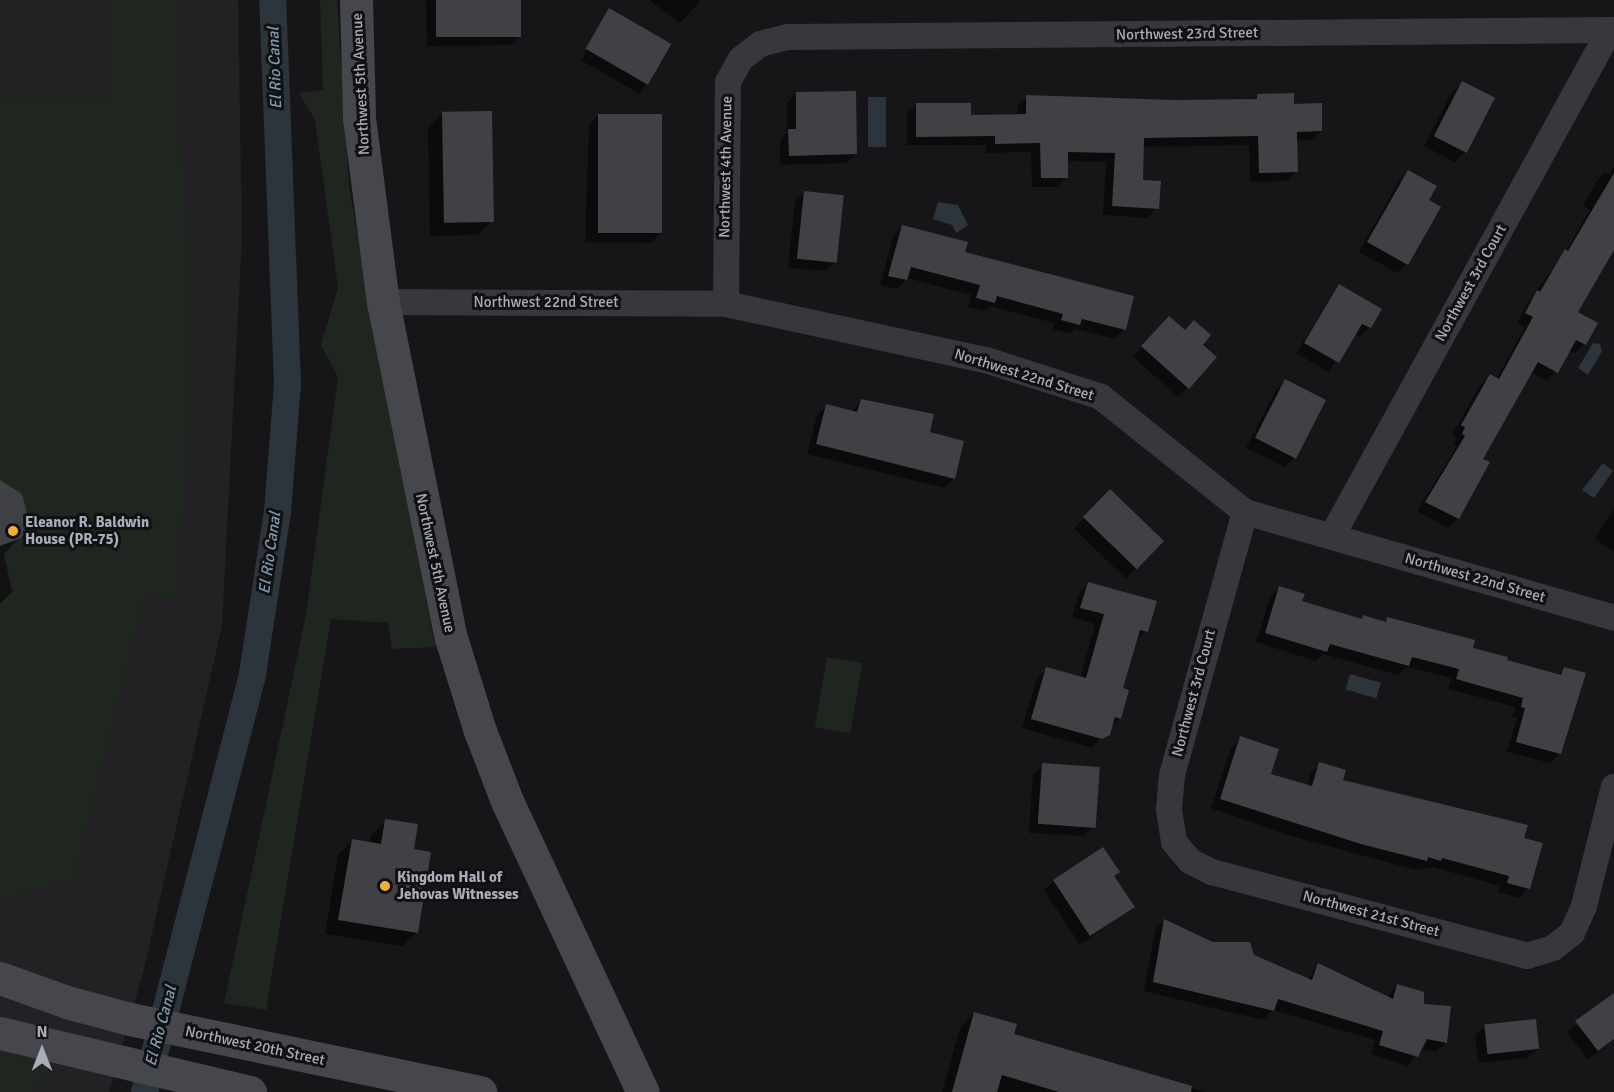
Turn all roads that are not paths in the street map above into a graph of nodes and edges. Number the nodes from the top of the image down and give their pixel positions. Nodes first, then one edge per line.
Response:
1 (356, 0) edge
2 (1612, 30) edge
3 (760, 44) joint
4 (383, 302) junction
5 (726, 304) junction
6 (1245, 512) junction
7 (1332, 536) junction
8 (1614, 618) edge
9 (1614, 787) edge
10 (1174, 842) joint
11 (0, 978) edge
12 (0, 1033) edge
13 (274, 1050) junction
14 (250, 1092) edge
15 (266, 1092) edge
16 (480, 1092) edge
17 (643, 1092) edge

1 - 4 street, Northwest 5th Avenue
2 - 3 street, Northwest 23rd Street
2 - 7 street, Northwest 3rd Court
3 - 5 street, Northwest 4th Avenue
4 - 5 street, Northwest 22nd Street
4 - 17 street, Northwest 5th Avenue
5 - 6 street, Northwest 22nd Street
6 - 7 street, Northwest 22nd Street
6 - 10 street, Northwest 3rd Court
7 - 8 street, Northwest 22nd Street
9 - 10 street, Northwest 21st Street
11 - 13 street, Northwest 20th Street
12 - 14 street
13 - 15 street
13 - 16 street, Northwest 20th Street

